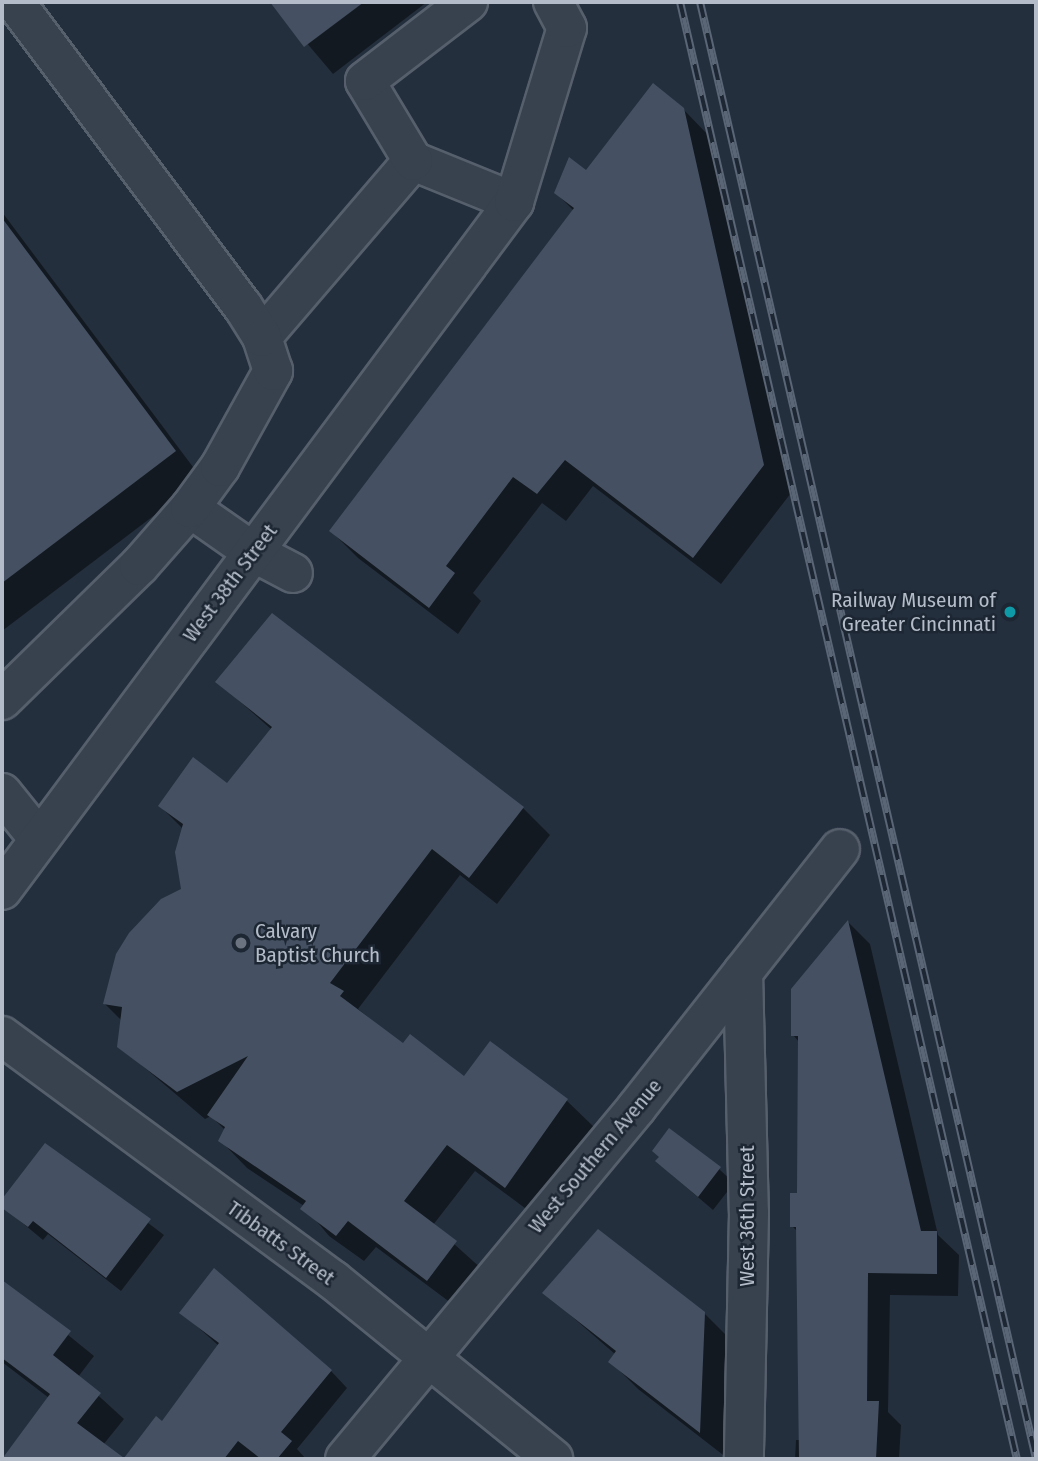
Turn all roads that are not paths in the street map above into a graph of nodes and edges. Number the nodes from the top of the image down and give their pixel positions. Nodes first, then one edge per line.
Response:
1 (15, 2) edge
2 (468, 2) edge
3 (553, 2) edge
4 (413, 161) junction
5 (514, 202) junction
6 (262, 337) junction
7 (190, 508) junction
8 (253, 552) junction
9 (293, 573) dead end
10 (2, 700) edge
11 (2, 793) edge
12 (39, 839) junction
13 (841, 849) dead end
14 (2, 890) edge
15 (743, 972) junction
16 (2, 1036) edge
17 (426, 1358) junction
18 (359, 1451) edge
19 (550, 1459) edge
20 (744, 1459) edge

1 - 6 street
2 - 4 street
3 - 5 street, West 38th Street
4 - 5 street
4 - 6 street
5 - 8 street, West 38th Street
6 - 7 street
7 - 8 street
7 - 10 street
8 - 9 street
8 - 12 street, West 38th Street
11 - 12 street
12 - 14 street, West 38th Street
13 - 15 street, West Southern Avenue
15 - 17 street, West Southern Avenue
15 - 20 street, West 36th Street
16 - 17 street, Tibbatts Street
17 - 18 street, West Southern Avenue
17 - 19 street, Tibbatts Street

